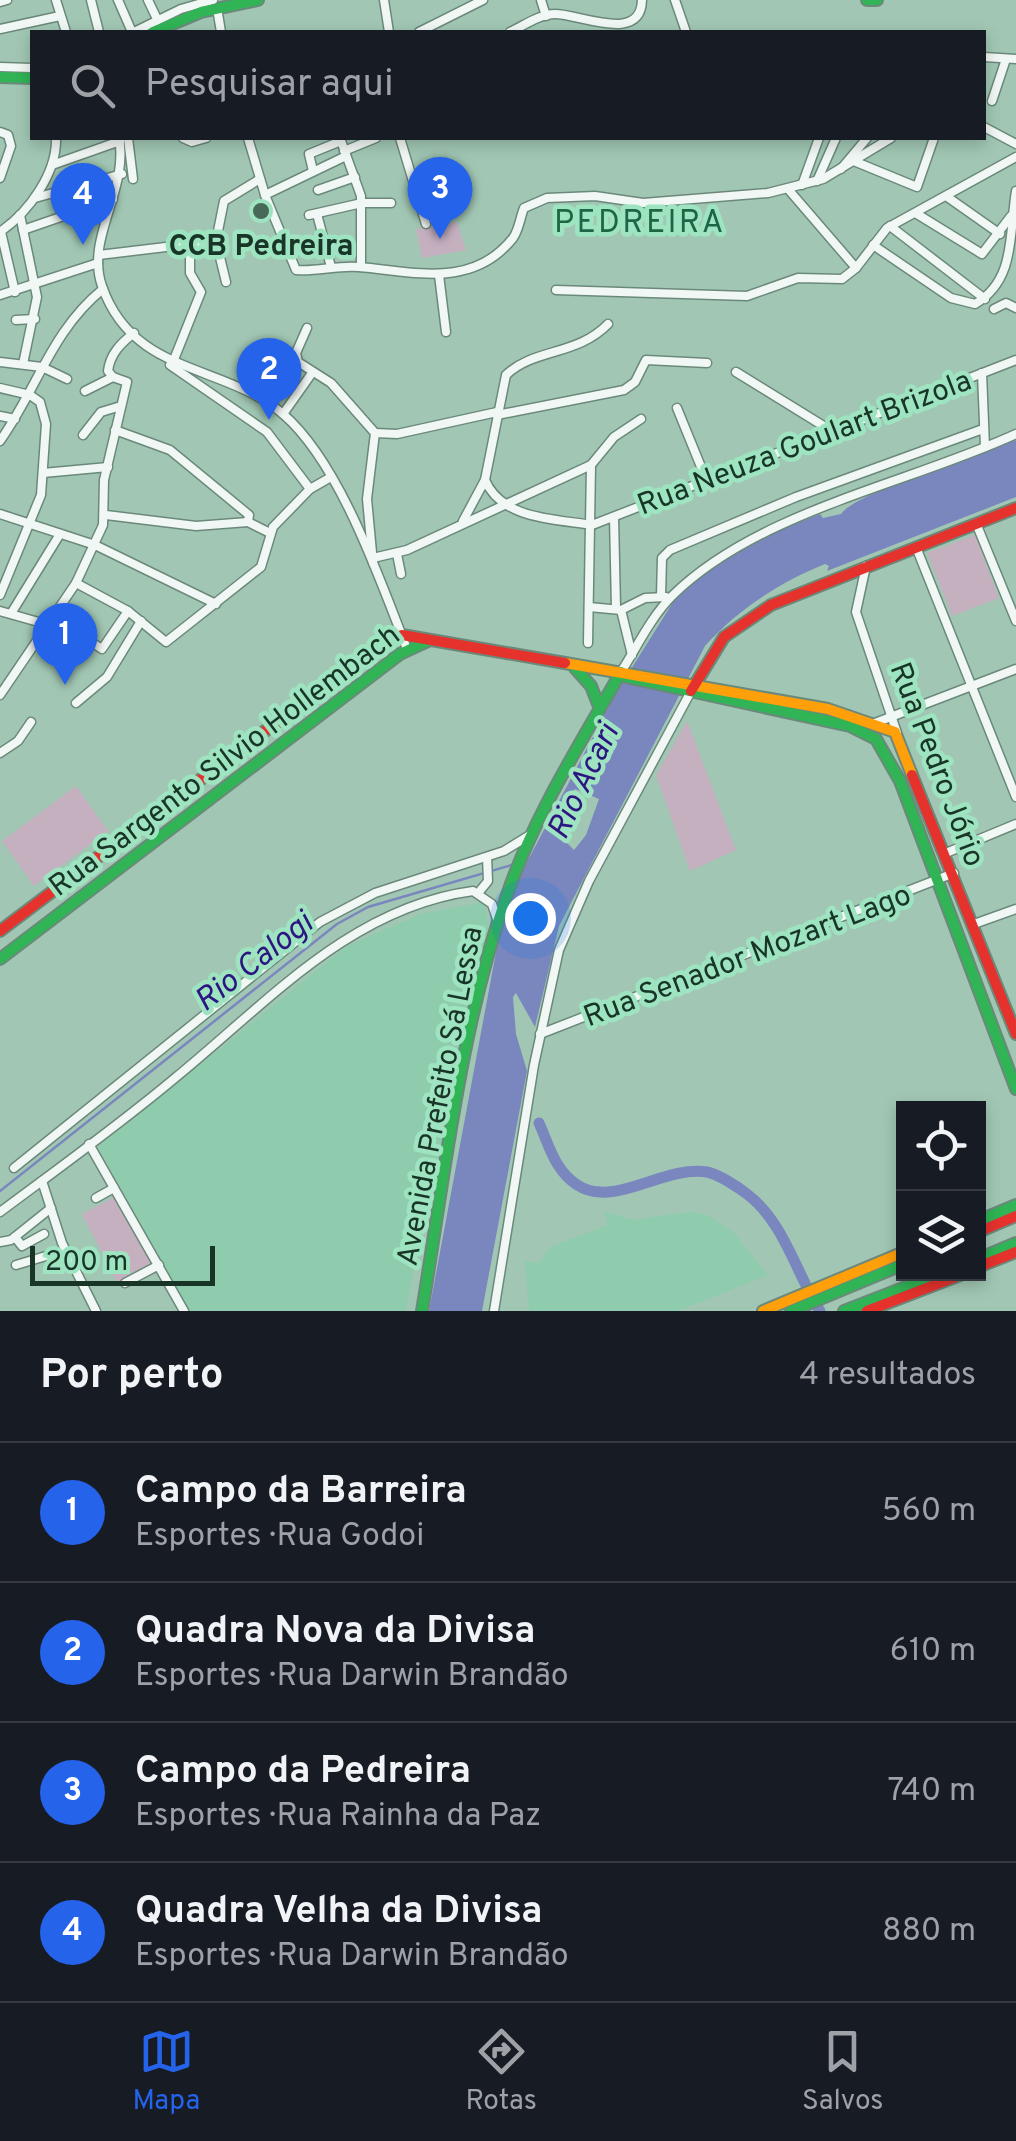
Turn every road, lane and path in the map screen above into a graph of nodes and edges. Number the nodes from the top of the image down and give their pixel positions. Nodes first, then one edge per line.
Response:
1 (56, 0) edge
2 (91, 0) edge
3 (118, 0) edge
4 (148, 0) edge
5 (258, 0) edge
6 (384, 0) edge
7 (484, 0) edge
8 (541, 0) edge
9 (642, 0) edge
10 (675, 0) edge
11 (867, 0) edge
12 (877, 0) edge
13 (216, 4) edge
14 (179, 5) edge
15 (60, 16) junction
16 (546, 16) junction
17 (157, 19) junction
18 (635, 20) junction
19 (0, 29) edge
20 (65, 30) edge
21 (99, 30) edge
22 (131, 30) edge
23 (136, 30) edge
24 (157, 30) edge
25 (221, 30) edge
26 (389, 30) edge
27 (423, 30) edge
28 (515, 30) edge
29 (639, 30) edge
30 (685, 30) edge
31 (986, 58) edge
32 (1011, 59) edge
33 (0, 66) edge
34 (30, 68) edge
35 (0, 77) edge
36 (30, 78) edge
37 (992, 101) dead end
38 (986, 128) edge
39 (0, 132) edge
40 (58, 140) edge
41 (119, 140) edge
42 (122, 140) edge
43 (122, 140) edge
44 (249, 140) edge
45 (338, 140) edge
46 (340, 140) edge
47 (372, 140) edge
48 (401, 140) edge
49 (818, 140) edge
50 (835, 140) edge
51 (864, 140) edge
52 (888, 140) edge
53 (933, 140) edge
54 (1016, 144) edge
55 (345, 153) junction
56 (1016, 157) edge
57 (856, 162) junction
58 (52, 165) junction
59 (313, 171) junction
60 (839, 171) junction
61 (122, 174) junction
62 (355, 177) junction
63 (0, 178) edge
64 (133, 179) dead end
65 (260, 180) junction
66 (817, 181) junction
67 (802, 185) junction
68 (788, 189) junction
69 (318, 190) dead end
70 (1016, 191) edge
71 (265, 194) junction
72 (946, 196) junction
73 (33, 198) junction
74 (114, 198) junction
75 (391, 202) dead end
76 (362, 204) junction
77 (1014, 212) edge
78 (916, 214) junction
79 (20, 215) junction
80 (426, 224) dead end
81 (890, 226) junction
82 (23, 230) junction
83 (0, 232) edge
84 (1000, 234) junction
85 (216, 241) junction
86 (190, 245) junction
87 (873, 245) junction
88 (99, 259) junction
89 (331, 266) junction
90 (361, 267) junction
91 (856, 268) junction
92 (439, 274) junction
93 (226, 282) dead end
94 (37, 286) junction
95 (103, 288) junction
96 (556, 290) dead end
97 (16, 292) junction
98 (0, 295) edge
99 (985, 299) junction
100 (994, 308) dead end
101 (1016, 308) edge
102 (35, 319) junction
103 (16, 320) dead end
104 (608, 324) dead end
105 (307, 328) dead end
106 (446, 332) dead end
107 (134, 333) junction
108 (1016, 360) edge
109 (169, 361) junction
110 (0, 362) edge
111 (707, 363) dead end
112 (24, 364) junction
113 (42, 367) junction
114 (736, 372) dead end
115 (312, 373) junction
116 (982, 373) junction
117 (112, 377) junction
118 (67, 379) dead end
119 (0, 388) edge
120 (85, 392) dead end
121 (30, 395) junction
122 (121, 406) junction
123 (677, 408) dead end
124 (497, 413) junction
125 (283, 414) junction
126 (0, 416) edge
127 (640, 418) dead end
128 (16, 419) junction
129 (116, 430) junction
130 (830, 430) junction
131 (983, 430) junction
132 (375, 434) junction
133 (1016, 434) edge
134 (83, 435) dead end
135 (0, 441) edge
136 (985, 446) junction
137 (591, 465) junction
138 (108, 467) junction
139 (44, 472) junction
140 (330, 477) junction
141 (486, 480) junction
142 (706, 480) junction
143 (310, 490) junction
144 (505, 504) junction
145 (1016, 508) edge
146 (0, 514) edge
147 (106, 515) junction
148 (614, 516) junction
149 (248, 522) junction
150 (463, 522) junction
151 (975, 522) junction
152 (592, 525) junction
153 (30, 526) junction
154 (270, 533) junction
155 (60, 534) junction
156 (94, 545) junction
157 (916, 547) junction
158 (397, 554) junction
159 (373, 563) junction
160 (866, 566) junction
161 (400, 574) dead end
162 (76, 583) junction
163 (1016, 588) edge
164 (1005, 592) junction
165 (0, 594) edge
166 (666, 597) junction
167 (216, 604) junction
168 (589, 607) junction
169 (618, 609) junction
170 (0, 610) edge
171 (128, 611) junction
172 (12, 612) junction
173 (141, 621) junction
174 (1016, 621) edge
175 (52, 622) junction
176 (402, 635) junction
177 (432, 640) junction
178 (588, 643) dead end
179 (407, 649) junction
180 (632, 655) junction
181 (575, 667) junction
182 (704, 669) junction
183 (1016, 670) edge
184 (620, 675) junction
185 (969, 687) junction
186 (712, 688) junction
187 (689, 689) junction
188 (0, 695) edge
189 (76, 703) dead end
190 (600, 709) junction
191 (892, 716) junction
192 (31, 722) dead end
193 (875, 723) junction
194 (898, 735) junction
195 (0, 753) edge
196 (208, 772) junction
197 (915, 774) junction
198 (900, 781) junction
199 (222, 790) junction
200 (1016, 797) edge
201 (1016, 824) edge
202 (537, 830) junction
203 (946, 853) junction
204 (488, 866) junction
205 (954, 873) junction
206 (935, 881) junction
207 (479, 892) junction
208 (38, 904) junction
209 (1016, 909) edge
210 (51, 920) junction
211 (498, 922) junction
212 (974, 924) junction
213 (0, 931) edge
214 (0, 958) edge
215 (995, 980) junction
216 (976, 986) junction
217 (1012, 1014) edge
218 (540, 1034) junction
219 (1016, 1034) edge
220 (1016, 1089) edge
221 (90, 1144) junction
222 (14, 1168) dead end
223 (42, 1180) junction
224 (114, 1188) junction
225 (96, 1198) dead end
226 (1016, 1205) edge
227 (51, 1208) junction
228 (0, 1212) edge
229 (1016, 1216) edge
230 (986, 1218) edge
231 (986, 1229) edge
232 (44, 1234) dead end
233 (15, 1237) junction
234 (0, 1242) edge
235 (1016, 1243) edge
236 (66, 1250) junction
237 (1016, 1252) edge
238 (986, 1255) edge
239 (896, 1256) edge
240 (986, 1264) edge
241 (16, 1265) dead end
242 (159, 1266) junction
243 (896, 1267) edge
244 (921, 1281) edge
245 (945, 1281) edge
246 (125, 1284) dead end
247 (824, 1290) junction
248 (795, 1305) edge
249 (96, 1311) edge
250 (184, 1311) edge
251 (422, 1311) edge
252 (494, 1311) edge
253 (763, 1311) edge
254 (844, 1311) edge
255 (867, 1311) edge

1 - 15 street
2 - 21 street
3 - 22 street
4 - 17 street
5 - 13 main road
6 - 26 street
7 - 27 street
8 - 16 street
9 - 18 street
10 - 30 street
11 - 12 main road
13 - 14 street
13 - 24 main road
13 - 25 street
14 - 17 street
15 - 19 street
15 - 20 street
16 - 18 street
16 - 28 street
17 - 23 street
18 - 29 street
31 - 32 street
32 - 37 street
33 - 34 street
35 - 36 main road
38 - 54 street
39 - 63 street
40 - 58 street
41 - 58 street
42 - 61 street
43 - 64 street
44 - 65 street
45 - 59 street
46 - 55 street
47 - 55 street
48 - 80 street
49 - 67 street
50 - 66 street
51 - 60 street
52 - 57 street
53 - 57 street
55 - 59 street
55 - 62 street
56 - 72 street
57 - 60 street
58 - 73 street
59 - 71 street
60 - 66 street
61 - 73 street
61 - 74 street
62 - 69 street
62 - 76 street
65 - 71 street
65 - 85 street
66 - 67 street
67 - 68 street
68 - 91 street
68 - 92 street
70 - 77 street
71 - 89 street
72 - 78 street
72 - 84 street
73 - 79 street
74 - 82 street
74 - 88 street
75 - 76 street
76 - 89 street
76 - 90 street
77 - 84 street
77 - 99 street
78 - 81 street
78 - 84 street
79 - 82 street
79 - 83 street
81 - 87 street
81 - 99 street
82 - 94 street
83 - 97 street
85 - 86 street
85 - 93 street
86 - 88 street
86 - 109 street
87 - 91 street
87 - 99 street
88 - 94 street
88 - 95 street
89 - 90 street
90 - 92 street
91 - 96 street
92 - 106 street
94 - 97 street
94 - 102 street
95 - 107 street
95 - 113 street
97 - 98 street
100 - 101 street
102 - 103 street
102 - 112 street
104 - 124 street
105 - 115 street
107 - 109 street
107 - 117 street
108 - 116 street, Rua Neuza Goulart Brizola
109 - 125 street
109 - 143 street
110 - 112 street
111 - 124 street
112 - 113 street
113 - 118 street
113 - 121 street
114 - 130 street
115 - 125 street
115 - 132 street
116 - 130 street, Rua Neuza Goulart Brizola
116 - 131 street
117 - 120 street
117 - 122 street
119 - 121 street
121 - 128 street
121 - 139 street
122 - 129 street
122 - 134 street
123 - 142 street
124 - 132 street
124 - 141 street
125 - 140 street
126 - 128 street
127 - 137 street
128 - 135 street
129 - 138 street
129 - 149 street
130 - 142 street, Rua Neuza Goulart Brizola
131 - 136 street
131 - 166 street
132 - 159 street
133 - 136 street, Avenida Prefeito Sá Lessa
136 - 166 street, Avenida Prefeito Sá Lessa
137 - 144 street
137 - 152 street
138 - 139 street
138 - 147 street
139 - 153 street
140 - 143 street
140 - 159 street
141 - 144 street
141 - 150 street
142 - 148 street, Rua Neuza Goulart Brizola
143 - 154 street
144 - 150 street
144 - 152 street
145 - 151 main road
146 - 153 street
147 - 149 street
147 - 156 street
148 - 152 street, Rua Neuza Goulart Brizola
148 - 169 street
149 - 154 street
150 - 158 street
151 - 157 main road
151 - 164 street
152 - 168 street
153 - 155 street
153 - 165 street
154 - 167 street
155 - 156 street
155 - 172 street
156 - 162 street
156 - 167 street
157 - 160 main road
157 - 185 street
158 - 159 street
158 - 161 street
159 - 176 street
160 - 182 main road
160 - 191 street, Rua Pedro Jório
162 - 171 street
162 - 175 street
163 - 164 street
164 - 174 street
166 - 169 street
166 - 180 street, Avenida Prefeito Sá Lessa
167 - 173 street
168 - 169 street
168 - 178 street
169 - 180 street
170 - 172 street
171 - 173 street
171 - 175 street
172 - 175 street
173 - 189 street
175 - 188 street
176 - 177 main road, Rua Sargento Silvio Hollembach
176 - 179 street
176 - 196 main road, Rua Sargento Silvio Hollembach
177 - 179 main road, Rua Sargento Silvio Hollembach
177 - 181 main road, Rua Sargento Silvio Hollembach
179 - 199 main road, Rua Sargento Silvio Hollembach
180 - 184 street, Avenida Prefeito Sá Lessa
181 - 184 main road, Rua Sargento Silvio Hollembach
181 - 190 main road
182 - 186 main road
182 - 187 main road
183 - 185 street
184 - 187 main road, Rua Sargento Silvio Hollembach
184 - 190 main road, Avenida Prefeito Sá Lessa
185 - 191 street
185 - 200 street
186 - 187 main road
186 - 193 main road
187 - 198 main road, Rua Pedro Jório
187 - 218 street
190 - 202 main road, Avenida Prefeito Sá Lessa
191 - 193 street
191 - 194 street, Rua Pedro Jório
192 - 195 street
193 - 194 main road
194 - 197 main road, Rua Pedro Jório
196 - 199 main road
196 - 208 main road, Rua Sargento Silvio Hollembach
197 - 198 main road
197 - 203 main road, Rua Pedro Jório
198 - 206 main road, Rua Pedro Jório
199 - 210 main road, Rua Sargento Silvio Hollembach
201 - 203 street
202 - 204 street
202 - 211 main road, Avenida Prefeito Sá Lessa
203 - 205 main road, Rua Pedro Jório
204 - 207 street
204 - 222 street
205 - 206 street, Rua Senador Mozart Lago
205 - 212 main road, Rua Pedro Jório
206 - 216 main road, Rua Pedro Jório
206 - 218 street, Rua Senador Mozart Lago
207 - 211 street
207 - 221 street
208 - 210 main road
208 - 213 main road, Rua Sargento Silvio Hollembach
209 - 212 street
210 - 214 main road, Rua Sargento Silvio Hollembach
211 - 251 main road, Avenida Prefeito Sá Lessa
212 - 215 main road, Rua Pedro Jório
215 - 216 main road
215 - 217 main road, Rua Pedro Jório
216 - 220 main road, Rua Pedro Jório
217 - 219 main road, Rua Pedro Jório
218 - 252 street
221 - 223 street
221 - 224 street
223 - 227 street
223 - 228 street
224 - 225 street
224 - 242 street
226 - 230 main road
227 - 233 street
227 - 236 street
229 - 231 main road
232 - 233 street
233 - 234 street
235 - 238 main road
236 - 241 street
236 - 249 street
237 - 240 main road
239 - 247 main road
242 - 246 street
242 - 250 street
243 - 247 main road
244 - 254 main road
245 - 255 main road
247 - 248 main road
248 - 253 main road

